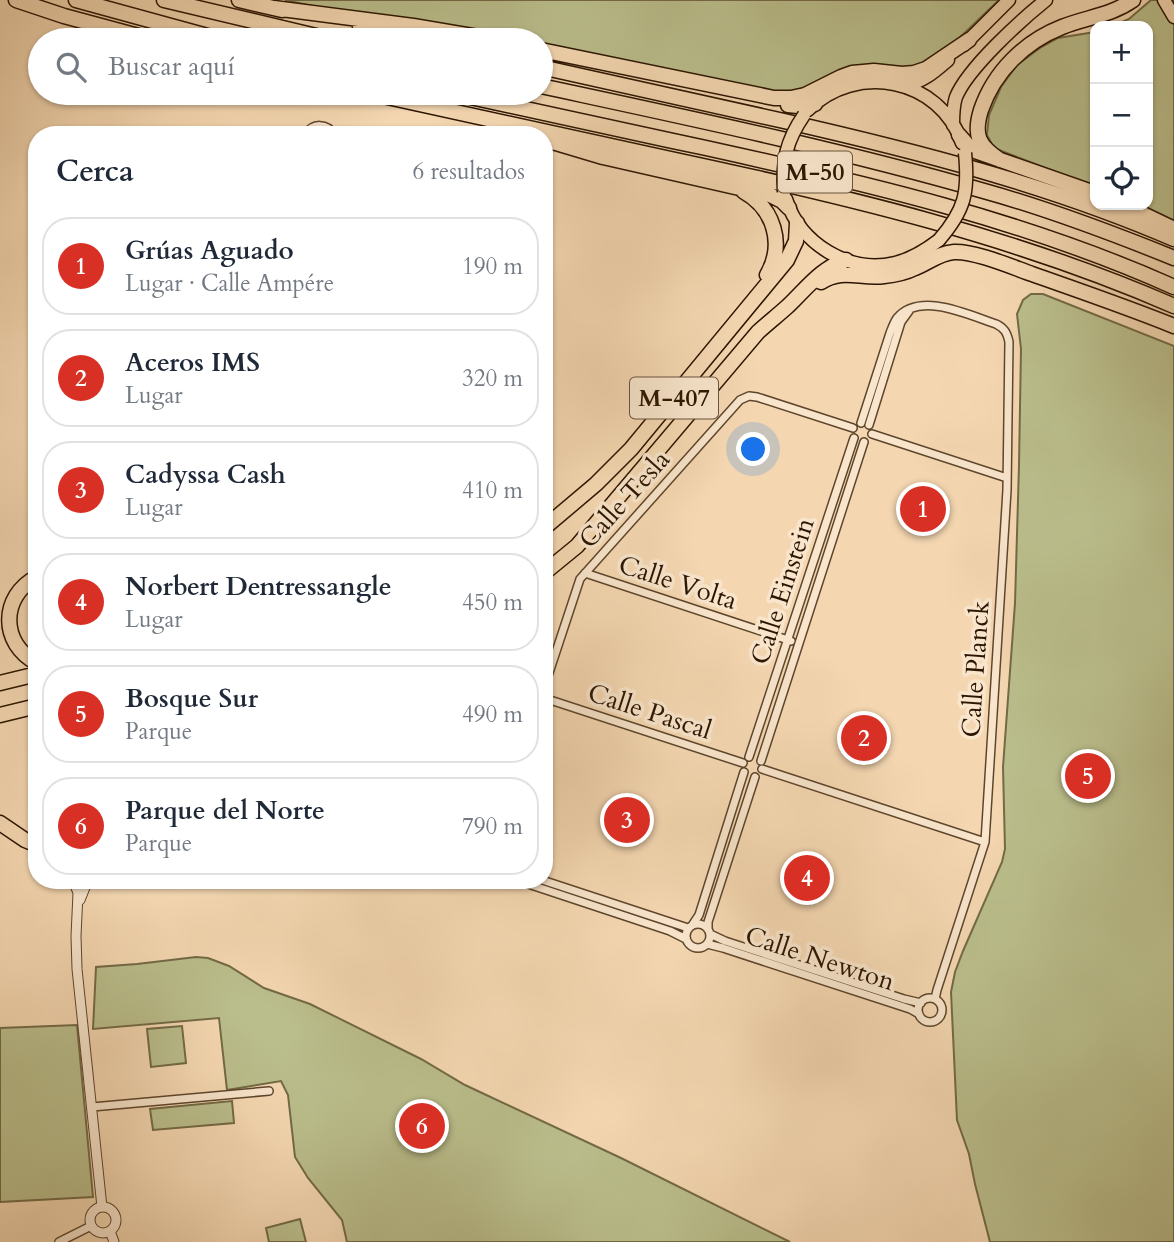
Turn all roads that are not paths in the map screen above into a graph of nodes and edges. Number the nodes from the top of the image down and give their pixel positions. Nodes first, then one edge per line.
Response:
1 (16, 0) edge
2 (76, 0) edge
3 (164, 0) edge
4 (239, 0) edge
5 (1009, 0) edge
6 (1046, 0) edge
7 (1055, 0) edge
8 (1133, 0) edge
9 (1164, 0) edge
10 (274, 8) junction
11 (1027, 17) junction
12 (1174, 17) edge
13 (108, 28) edge
14 (178, 28) edge
15 (282, 28) edge
16 (363, 28) edge
17 (425, 28) edge
18 (969, 40) junction
19 (553, 52) edge
20 (553, 70) edge
21 (695, 82) junction
22 (904, 86) junction
23 (553, 89) edge
24 (422, 105) edge
25 (424, 105) edge
26 (507, 105) edge
27 (809, 109) junction
28 (493, 126) edge
29 (520, 126) edge
30 (956, 130) junction
31 (553, 133) edge
32 (553, 142) edge
33 (1000, 160) junction
34 (986, 172) junction
35 (739, 188) junction
36 (1090, 191) edge
37 (789, 208) junction
38 (1134, 210) edge
39 (797, 223) junction
40 (1174, 230) edge
41 (980, 235) junction
42 (1125, 239) junction
43 (1174, 239) edge
44 (935, 243) junction
45 (1174, 258) edge
46 (846, 260) junction
47 (1006, 264) junction
48 (1171, 286) edge
49 (788, 305) junction
50 (1174, 306) edge
51 (747, 309) junction
52 (1174, 326) edge
53 (865, 424) junction
54 (853, 428) junction
55 (872, 434) junction
56 (854, 438) junction
57 (864, 442) junction
58 (1007, 478) junction
59 (589, 490) junction
60 (553, 514) edge
61 (553, 520) edge
62 (553, 565) edge
63 (585, 573) junction
64 (28, 574) edge
65 (28, 582) edge
66 (0, 626) edge
67 (788, 640) junction
68 (798, 643) junction
69 (28, 658) edge
70 (553, 660) edge
71 (28, 676) edge
72 (0, 683) edge
73 (28, 686) edge
74 (0, 693) edge
75 (553, 701) edge
76 (28, 708) edge
77 (0, 715) edge
78 (746, 760) junction
79 (762, 765) junction
80 (744, 772) junction
81 (755, 777) junction
82 (0, 823) edge
83 (28, 842) edge
84 (985, 842) junction
85 (553, 883) edge
86 (77, 889) edge
87 (84, 889) edge
88 (543, 889) edge
89 (78, 905) junction
90 (691, 926) junction
91 (709, 931) junction
92 (686, 939) junction
93 (707, 944) junction
94 (935, 999) junction
95 (921, 1003) junction
96 (919, 1014) junction
97 (269, 1091) dead end
98 (92, 1107) junction
99 (102, 1207) junction
100 (91, 1226) junction
101 (110, 1231) junction
102 (59, 1242) edge
103 (114, 1242) edge

1 - 13 highway
2 - 14 highway
3 - 15 highway
4 - 10 highway
5 - 18 highway
6 - 11 highway
7 - 11 highway
8 - 33 highway
9 - 12 highway
10 - 16 highway
10 - 17 highway
11 - 30 highway
18 - 21 highway
18 - 22 highway
19 - 21 highway
20 - 34 highway
21 - 27 highway
22 - 27 highway
22 - 30 highway
23 - 42 highway, M-50
24 - 28 highway
25 - 29 highway
26 - 48 highway, M-50
27 - 37 highway, bridge
30 - 33 highway
30 - 44 highway, bridge
31 - 41 highway
32 - 35 highway
33 - 36 highway
34 - 42 highway
34 - 43 highway
35 - 37 highway
35 - 51 highway
37 - 39 highway
38 - 40 highway
39 - 46 highway
39 - 51 highway, M-407
41 - 48 highway
41 - 50 highway
42 - 45 highway, M-50
44 - 46 highway
44 - 47 highway
46 - 49 highway, M-407
47 - 49 highway
47 - 52 highway
49 - 62 highway, M-407
51 - 59 highway, M-407
53 - 54 street
53 - 55 street
53 - 58 street, Calle Planck
54 - 56 street
54 - 63 street, Calle Tesla
55 - 57 street
55 - 58 street
56 - 57 street
56 - 67 street, Calle Einstein
57 - 68 street, Calle Einstein
58 - 84 street, Calle Planck
59 - 60 highway, M-407
59 - 61 highway, M-407
63 - 67 street, Calle Volta
63 - 70 street, Calle Tesla
64 - 66 highway
65 - 69 highway
67 - 68 street, Calle Volta
67 - 78 street, Calle Einstein
68 - 79 street, Calle Einstein
71 - 72 highway
73 - 74 highway
75 - 78 street, Calle Pascal
76 - 77 highway
78 - 79 street
78 - 80 street
79 - 81 street
79 - 84 street
80 - 81 street
80 - 90 street
81 - 91 street
82 - 83 highway
84 - 94 street, Calle Planck
85 - 90 street
86 - 89 street
87 - 89 street
88 - 92 street
89 - 98 street
90 - 91 street
90 - 92 street
91 - 93 street
91 - 95 street, Calle Newton
92 - 93 street
93 - 96 street, Calle Newton
94 - 95 street
94 - 96 street
95 - 96 street
97 - 98 street
98 - 99 street
99 - 100 street
99 - 101 street
100 - 101 street
100 - 102 street
101 - 103 street

